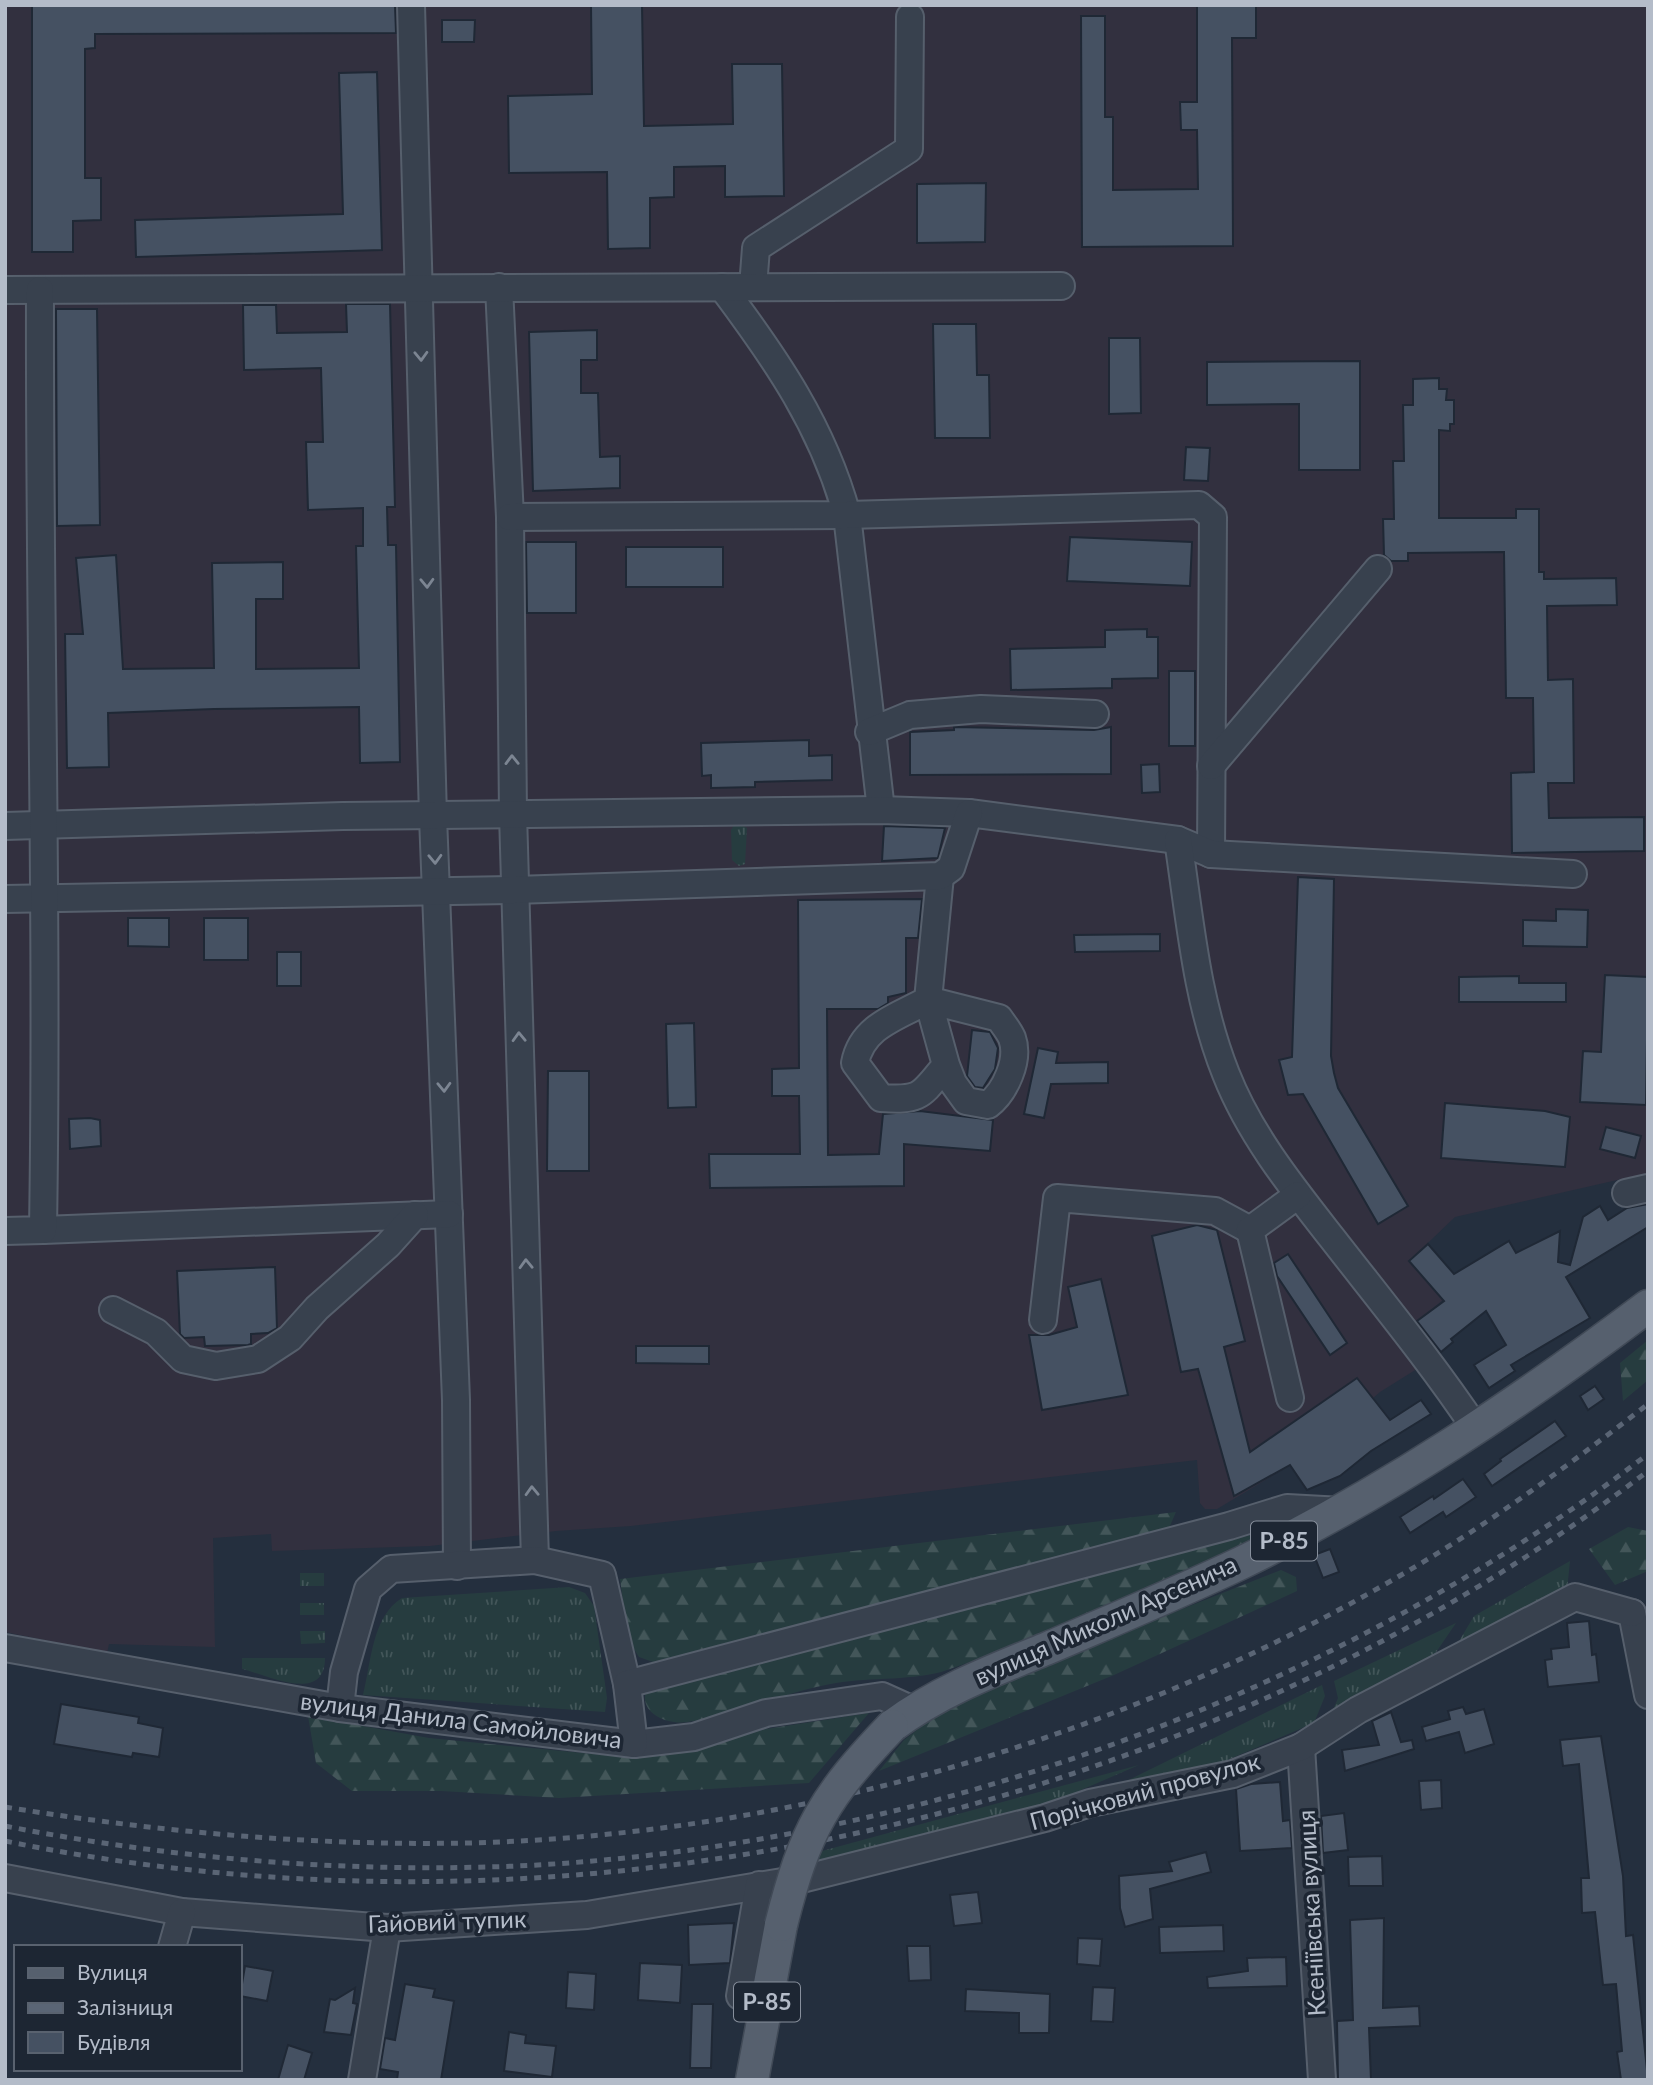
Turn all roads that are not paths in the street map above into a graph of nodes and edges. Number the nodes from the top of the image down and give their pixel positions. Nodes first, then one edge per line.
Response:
1 (411, 5) edge
2 (910, 17) dead end
3 (1061, 286) dead end
4 (419, 287) junction
5 (499, 287) junction
6 (753, 287) junction
7 (722, 288) junction
8 (5, 290) edge
9 (40, 290) junction
10 (847, 515) junction
11 (510, 517) junction
12 (1378, 569) dead end
13 (1095, 714) dead end
14 (869, 732) junction
15 (1211, 766) junction
16 (881, 810) junction
17 (969, 813) junction
18 (513, 814) junction
19 (433, 817) junction
20 (5, 825) edge
21 (41, 825) junction
22 (1178, 840) junction
23 (1211, 854) junction
24 (1573, 874) dead end
25 (940, 876) junction
26 (515, 891) junction
27 (437, 892) junction
28 (5, 899) edge
29 (44, 899) junction
30 (928, 1000) junction
31 (946, 1065) junction
32 (1298, 1195) junction
33 (449, 1214) junction
34 (415, 1215) junction
35 (43, 1230) junction
36 (1250, 1230) junction
37 (5, 1231) edge
38 (1648, 1306) edge
39 (113, 1310) dead end
40 (1043, 1320) dead end
41 (1290, 1398) dead end
42 (1476, 1429) junction
43 (1342, 1511) junction
44 (535, 1560) junction
45 (457, 1566) junction
46 (1640, 1608) edge
47 (5, 1648) edge
48 (627, 1684) junction
49 (1648, 1695) edge
50 (340, 1708) junction
51 (903, 1718) junction
52 (635, 1744) junction
53 (1301, 1747) junction
54 (5, 1878) edge
55 (806, 1878) joint
56 (759, 1885) junction
57 (182, 1912) junction
58 (387, 1928) junction
59 (173, 1945) edge
60 (740, 1996) dead end
61 (362, 2080) edge
62 (752, 2080) edge
63 (1321, 2080) edge

1 - 4 street
2 - 6 street
3 - 6 street
4 - 5 street
4 - 9 street
4 -> 19 street
5 - 7 street
5 - 11 street
6 - 7 street
7 - 10 street
8 - 9 street
9 - 21 street
10 - 11 street
10 - 14 street
10 - 15 street
18 -> 11 street
12 - 15 street
13 - 14 street
14 - 16 street
15 - 23 street
16 - 17 street
16 - 18 street
17 - 22 street
17 - 25 street
18 - 19 street
18 - 26 street
19 - 21 street
19 -> 27 street
20 - 21 street
21 - 29 street
22 - 23 street
22 - 32 street
23 - 24 street
25 - 26 street
25 - 30 street
26 - 27 street
44 -> 26 street
27 - 29 street
27 -> 33 street
28 - 29 street
29 - 35 street
30 - 31 street
30 - 31 street
30 - 31 street
32 - 36 street
32 - 42 street
33 - 34 street
33 - 45 street
34 - 35 street
34 - 39 street
35 - 37 street
36 - 40 street
36 - 41 street
38 - 42 main road, вулиця Миколи Арсенича / Р-85
42 - 43 main road, вулиця Миколи Арсенича / Р-85
43 - 48 street
43 - 51 main road, вулиця Миколи Арсенича / Р-85
44 - 45 street
44 - 48 street
45 - 50 street
46 - 49 street
46 - 53 street, Порічковий провулок
47 - 50 street, вулиця Данила Самойловича
48 - 52 street
50 - 52 street, вулиця Данила Самойловича
51 - 52 street, вулиця Данила Самойловича
51 - 62 main road, вулиця Миколи Арсенича / Р-85, bridge
53 - 55 street, Порічковий провулок
53 - 63 street, Ксеніївська вулиця
54 - 57 street, Гайовий тупик
55 - 56 street, Гайовий тупик
56 - 58 street, Гайовий тупик
56 - 60 street
57 - 58 street, Гайовий тупик
57 - 59 street
58 - 61 street

